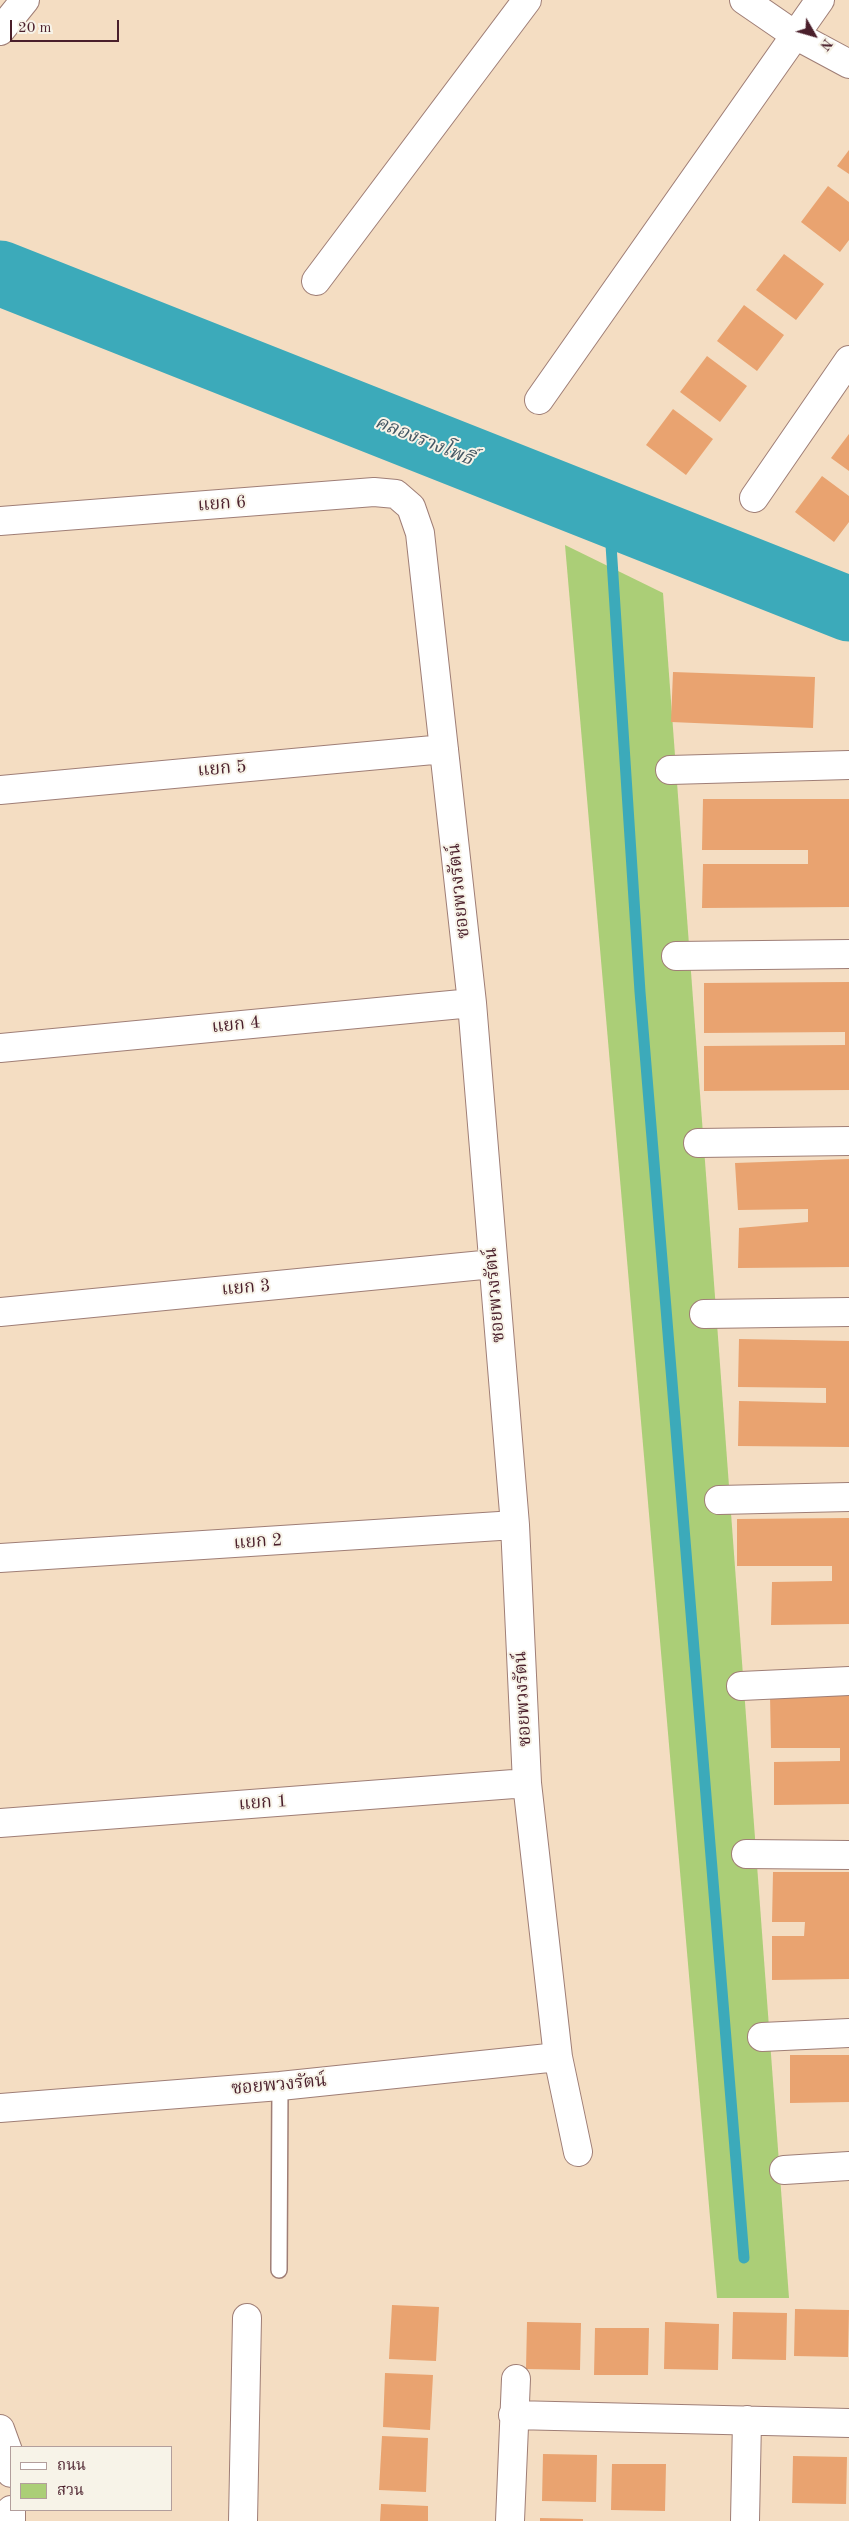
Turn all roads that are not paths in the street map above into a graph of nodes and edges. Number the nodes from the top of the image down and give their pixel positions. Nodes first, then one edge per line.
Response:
1 (24, 0) edge
2 (527, 0) edge
3 (744, 0) edge
4 (820, 0) edge
5 (0, 31) edge
6 (795, 35) junction
7 (849, 64) edge
8 (316, 281) dead end
9 (849, 360) edge
10 (540, 400) dead end
11 (754, 498) dead end
12 (0, 520) edge
13 (420, 533) joint
14 (444, 749) junction
15 (849, 765) edge
16 (670, 770) dead end
17 (0, 790) edge
18 (849, 954) edge
19 (676, 956) dead end
20 (472, 1003) junction
21 (0, 1048) edge
22 (849, 1141) edge
23 (698, 1143) dead end
24 (493, 1264) junction
25 (0, 1312) edge
26 (849, 1312) edge
27 (704, 1314) dead end
28 (849, 1497) edge
29 (719, 1500) dead end
30 (515, 1525) junction
31 (0, 1558) edge
32 (849, 1680) edge
33 (741, 1686) dead end
34 (527, 1782) junction
35 (0, 1823) edge
36 (746, 1854) dead end
37 (849, 1855) edge
38 (849, 2033) edge
39 (762, 2037) dead end
40 (558, 2057) junction
41 (280, 2086) junction
42 (0, 2108) edge
43 (578, 2152) dead end
44 (849, 2166) edge
45 (784, 2170) dead end
46 (279, 2270) dead end
47 (247, 2318) dead end
48 (516, 2379) dead end
49 (513, 2414) junction
50 (747, 2420) junction
51 (849, 2423) edge
52 (0, 2429) edge
53 (10, 2466) edge
54 (243, 2521) edge
55 (510, 2521) edge
56 (745, 2521) edge

1 - 5 street
2 - 8 street
3 - 6 street
4 - 6 street
6 - 7 street
6 - 10 street
9 - 11 street
12 - 13 street, แยก 6
13 - 14 street, ซอยพวงรัตน์
14 - 17 street, แยก 5
14 - 20 street, ซอยพวงรัตน์
15 - 16 street
18 - 19 street
20 - 21 street, แยก 4
20 - 24 street, ซอยพวงรัตน์
22 - 23 street
24 - 25 street, แยก 3
24 - 30 street, ซอยพวงรัตน์
26 - 27 street
28 - 29 street
30 - 31 street, แยก 2
30 - 34 street, ซอยพวงรัตน์
32 - 33 street
34 - 35 street, แยก 1
34 - 40 street, ซอยพวงรัตน์
36 - 37 street
38 - 39 street
40 - 41 street, ซอยพวงรัตน์
40 - 43 street, ซอยพวงรัตน์
41 - 42 street, ซอยพวงรัตน์
41 - 46 lane
44 - 45 street
47 - 54 street
48 - 49 street
49 - 50 street
49 - 55 street
50 - 51 street
50 - 56 street
52 - 53 street

